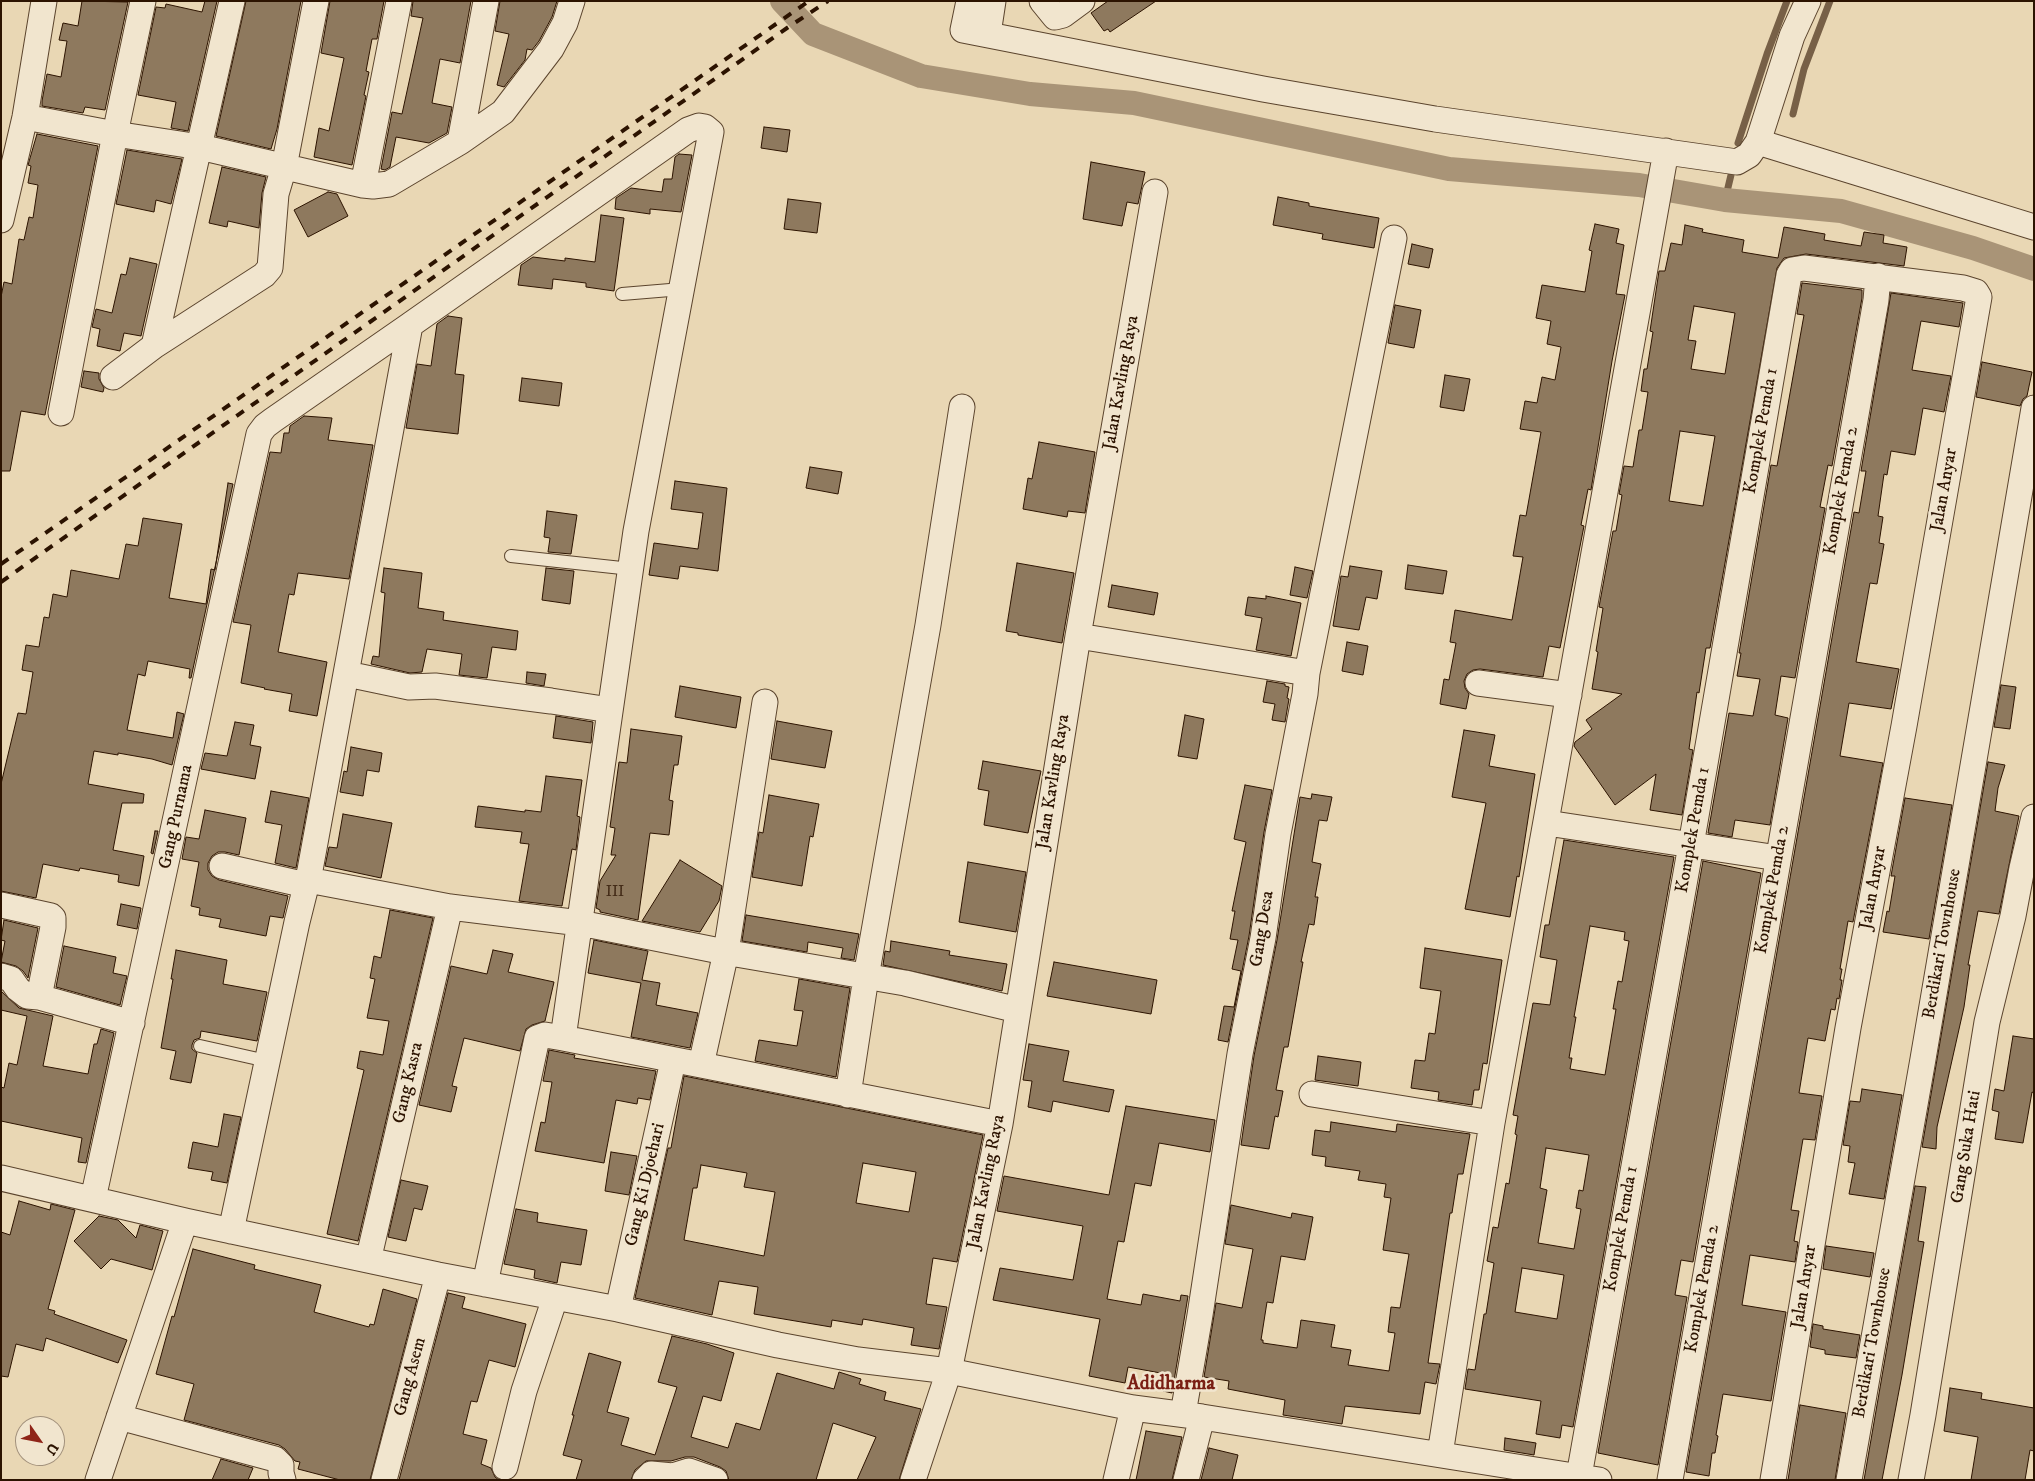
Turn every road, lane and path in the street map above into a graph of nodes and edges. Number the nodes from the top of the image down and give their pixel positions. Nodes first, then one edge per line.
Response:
1 (44, 1) edge
2 (143, 1) edge
3 (232, 1) edge
4 (316, 1) edge
5 (399, 1) edge
6 (486, 1) edge
7 (572, 1) edge
8 (969, 1) edge
9 (993, 1) edge
10 (1042, 1) edge
11 (1082, 1) edge
12 (1808, 1) edge
13 (988, 34) junction
14 (25, 117) junction
15 (114, 134) junction
16 (460, 142) junction
17 (1758, 142) junction
18 (200, 147) junction
19 (1666, 151) junction
20 (284, 167) junction
21 (363, 185) junction
22 (1155, 192) dead end
23 (1, 220) edge
24 (2034, 227) edge
25 (1394, 238) dead end
26 (1877, 288) junction
27 (682, 289) junction
28 (622, 294) dead end
29 (410, 325) junction
30 (154, 346) junction
31 (113, 377) dead end
32 (962, 407) dead end
33 (2034, 408) edge
34 (61, 413) dead end
35 (511, 556) dead end
36 (631, 569) junction
37 (1078, 636) junction
38 (1306, 673) junction
39 (347, 674) junction
40 (1478, 683) dead end
41 (1569, 695) junction
42 (765, 702) dead end
43 (610, 710) junction
44 (2034, 817) edge
45 (1547, 823) junction
46 (1691, 845) junction
47 (1778, 858) junction
48 (222, 866) dead end
49 (307, 882) junction
50 (1, 905) edge
51 (450, 907) junction
52 (580, 923) junction
53 (726, 952) junction
54 (1, 976) edge
55 (866, 976) junction
56 (39, 997) junction
57 (1018, 1010) junction
58 (132, 1023) junction
59 (563, 1038) junction
60 (200, 1046) dead end
61 (673, 1060) junction
62 (267, 1061) junction
63 (701, 1065) junction
64 (1312, 1094) dead end
65 (848, 1095) junction
66 (1492, 1123) junction
67 (1000, 1124) junction
68 (1, 1178) edge
69 (94, 1200) junction
70 (184, 1221) junction
71 (232, 1231) junction
72 (370, 1260) junction
73 (438, 1275) junction
74 (485, 1284) junction
75 (554, 1298) junction
76 (618, 1309) junction
77 (948, 1371) junction
78 (1133, 1408) junction
79 (119, 1416) junction
80 (1193, 1416) junction
81 (1440, 1454) junction
82 (505, 1467) dead end
83 (1544, 1475) edge
84 (1589, 1478) edge
85 (98, 1480) edge
86 (283, 1480) edge
87 (384, 1480) edge
88 (646, 1480) edge
89 (715, 1480) edge
90 (913, 1480) edge
91 (1116, 1480) edge
92 (1186, 1480) edge
93 (1670, 1480) edge
94 (1774, 1480) edge
95 (1849, 1480) edge
96 (1911, 1480) edge

1 - 14 street
2 - 15 street
3 - 18 street
4 - 20 street
5 - 21 street
6 - 16 street
7 - 16 street
8 - 13 street
9 - 13 street
10 - 11 street
12 - 17 street
13 - 19 street
14 - 15 street
14 - 23 street
15 - 18 street
15 - 34 street
16 - 21 street
17 - 19 street
17 - 24 street
18 - 20 street
18 - 30 street
19 - 41 street
20 - 21 street
20 - 30 street
22 - 37 street, Jalan Kavling Raya
25 - 38 street, Gang Desa
26 - 46 street, Komplek Pemda 1
26 - 47 street, Komplek Pemda 2
26 - 94 street, Jalan Anyar
27 - 28 lane
27 - 29 street
27 - 36 street
29 - 39 street
29 - 58 street, Gang Purnama
30 - 31 street
32 - 55 street
33 - 95 street, Berdikari Townhouse
35 - 36 lane
36 - 43 street
37 - 38 street
37 - 57 street, Jalan Kavling Raya
38 - 80 street, Gang Desa
39 - 43 street
39 - 49 street
40 - 41 street
41 - 45 street
42 - 53 street
43 - 52 street
44 - 96 street, Gang Suka Hati
45 - 46 street
45 - 66 street
46 - 47 street
46 - 84 street, Komplek Pemda 1
47 - 93 street, Komplek Pemda 2
48 - 49 street
49 - 51 street
49 - 62 street
50 - 56 street
51 - 52 street
51 - 72 street, Gang Kasra
52 - 53 street
52 - 59 street
53 - 55 street
53 - 63 street
54 - 56 street
55 - 57 street
55 - 65 street
56 - 58 street
57 - 67 street, Jalan Kavling Raya
58 - 69 street, Gang Purnama
59 - 61 street
59 - 74 street
60 - 62 lane
61 - 63 street
61 - 76 street, Gang Ki Djoehari
62 - 71 street
63 - 65 street
64 - 66 street
65 - 67 street
66 - 81 street
67 - 77 street, Jalan Kavling Raya
68 - 69 street
69 - 70 street
70 - 71 street
70 - 79 street
71 - 72 street
72 - 73 street
73 - 74 street
73 - 87 street, Gang Asem
74 - 75 street
75 - 76 street
75 - 82 street
76 - 77 street
77 - 78 street
77 - 90 street, Jalan Kavling Raya
78 - 80 street
78 - 91 street
79 - 85 street
79 - 86 street
80 - 81 street
80 - 92 street, Gang Desa
81 - 83 street
83 - 84 street
88 - 89 street

